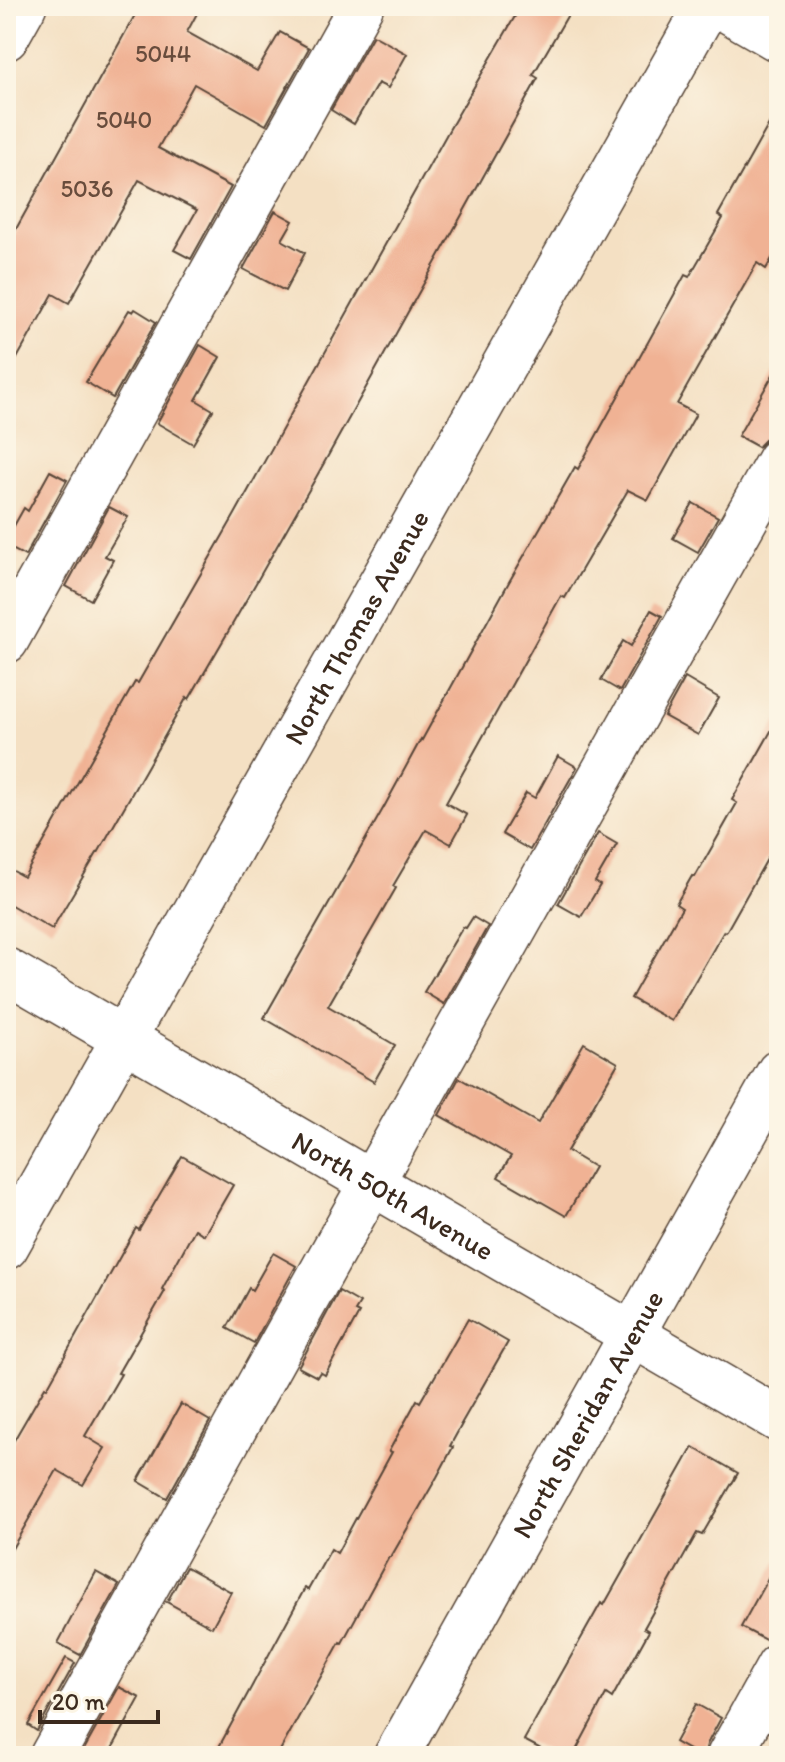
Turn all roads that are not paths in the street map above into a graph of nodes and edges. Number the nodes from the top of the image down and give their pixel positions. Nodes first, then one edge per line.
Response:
1 (24, 6) edge
2 (361, 6) edge
3 (707, 6) edge
4 (720, 6) edge
5 (6, 38) edge
6 (779, 40) edge
7 (779, 460) edge
8 (6, 641) edge
9 (6, 970) edge
10 (123, 1038) junction
11 (779, 1072) edge
12 (372, 1183) junction
13 (6, 1247) edge
14 (632, 1335) junction
15 (779, 1420) edge
16 (779, 1666) edge
17 (52, 1756) edge
18 (396, 1756) edge
19 (729, 1756) edge

1 - 5 street
2 - 8 street
3 - 10 street, North Thomas Avenue
4 - 6 street
7 - 12 street
9 - 10 street, North 50th Avenue
10 - 12 street, North 50th Avenue
10 - 13 street, North Thomas Avenue
11 - 14 street, North Sheridan Avenue
12 - 14 street, North 50th Avenue
12 - 17 street
14 - 15 street, North 50th Avenue
14 - 18 street, North Sheridan Avenue
16 - 19 street

